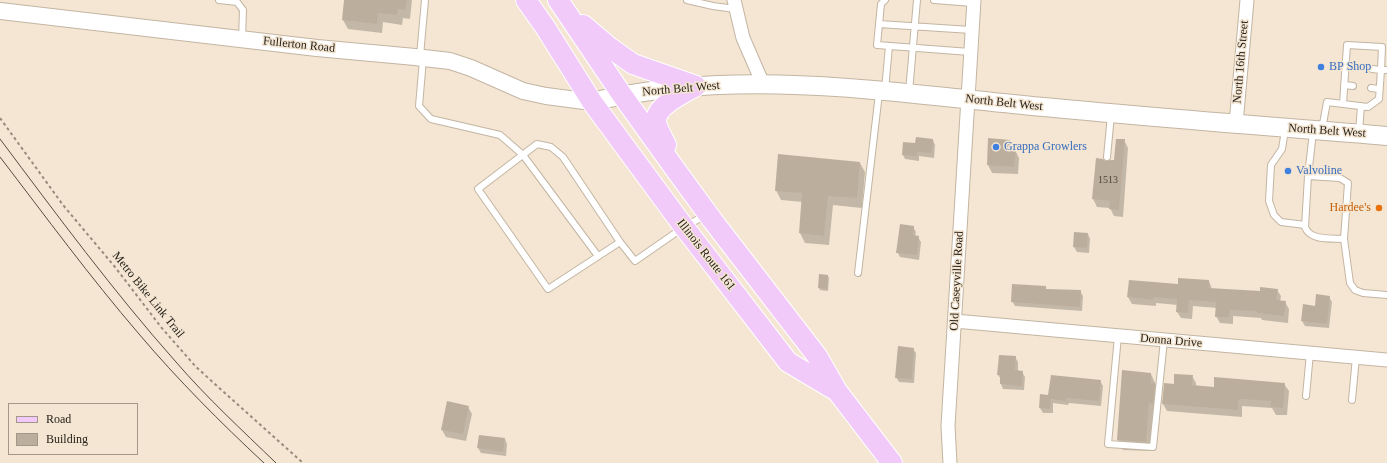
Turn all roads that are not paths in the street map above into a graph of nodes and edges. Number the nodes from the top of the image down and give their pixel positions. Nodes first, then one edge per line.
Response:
1 (219, 0) edge
2 (425, 0) edge
3 (526, 0) edge
4 (689, 0) edge
5 (885, 0) edge
6 (917, 0) edge
7 (934, 0) edge
8 (1246, 0) edge
9 (973, 2) edge
10 (562, 5) edge
11 (735, 5) edge
12 (0, 10) edge
13 (879, 24) junction
14 (915, 27) junction
15 (971, 30) junction
16 (242, 39) junction
17 (889, 46) junction
18 (914, 48) junction
19 (970, 52) junction
20 (421, 57) junction
21 (1346, 66) junction
22 (1355, 67) dead end
23 (1372, 69) dead end
24 (1384, 70) edge
25 (763, 84) junction
26 (1344, 85) junction
27 (696, 86) junction
28 (1353, 86) dead end
29 (1371, 88) dead end
30 (1379, 88) junction
31 (882, 91) junction
32 (909, 94) junction
33 (622, 95) junction
34 (967, 100) junction
35 (592, 102) junction
36 (1343, 104) junction
37 (1361, 106) junction
38 (1112, 114) junction
39 (1236, 124) junction
40 (1285, 128) junction
41 (1318, 130) junction
42 (1359, 134) junction
43 (1387, 136) edge
44 (523, 154) junction
45 (1108, 157) dead end
46 (675, 169) junction
47 (1308, 176) junction
48 (707, 214) junction
49 (1305, 224) junction
50 (684, 227) junction
51 (1344, 239) junction
52 (620, 242) junction
53 (598, 256) junction
54 (858, 273) dead end
55 (1387, 295) edge
56 (955, 321) junction
57 (1118, 336) junction
58 (1164, 340) junction
59 (1310, 353) junction
60 (1356, 357) junction
61 (1387, 360) edge
62 (837, 391) junction
63 (1306, 396) dead end
64 (1352, 400) dead end
65 (892, 463) edge
66 (950, 463) edge

1 - 16 lane
2 - 20 lane
3 - 35 main road
4 - 11 lane
5 - 13 lane
6 - 14 lane
7 - 9 lane
8 - 39 street, North 16th Street
9 - 15 street, Old Caseyville Road
10 - 27 main road
10 - 33 main road
11 - 25 street
12 - 16 street, Fullerton Road
13 - 14 lane
13 - 17 lane
14 - 15 lane
14 - 18 lane
15 - 19 street, Old Caseyville Road
16 - 20 street, Fullerton Road
17 - 18 lane
17 - 31 lane
18 - 19 lane
18 - 32 lane
19 - 34 street, Old Caseyville Road
20 - 35 street, Fullerton Road
20 - 44 lane
21 - 22 lane
21 - 24 lane
21 - 26 lane
23 - 24 lane
24 - 30 lane
25 - 27 main road, North Belt West
25 - 31 main road, North Belt West
26 - 28 lane
26 - 36 lane
27 - 33 main road, North Belt West
27 - 46 main road
29 - 30 lane
30 - 37 lane
31 - 32 main road, North Belt West
31 - 54 lane
32 - 34 main road, North Belt West
33 - 35 main road, North Belt West
33 - 46 main road, Illinois Route 161
34 - 38 main road, North Belt West
34 - 56 street, Old Caseyville Road
35 - 50 main road, Illinois Route 161
36 - 37 lane
36 - 41 lane
37 - 42 lane
38 - 39 main road, North Belt West
38 - 45 lane
39 - 40 main road, North Belt West
40 - 41 main road, North Belt West
40 - 49 lane
41 - 42 main road, North Belt West
41 - 47 lane
42 - 43 main road, North Belt West
44 - 52 lane
44 - 53 lane
44 - 53 lane
46 - 48 main road, Illinois Route 161
47 - 49 lane
47 - 51 lane
48 - 50 lane
48 - 62 main road, Illinois Route 161
49 - 51 lane
50 - 52 lane
50 - 62 main road, Illinois Route 161
51 - 55 lane
52 - 53 lane
56 - 57 street, Donna Drive
56 - 66 street, Old Caseyville Road
57 - 58 street, Donna Drive
57 - 58 lane
58 - 59 street, Donna Drive
59 - 60 street, Donna Drive
59 - 63 lane
60 - 61 street, Donna Drive
60 - 64 lane
62 - 65 main road, Illinois Route 161

